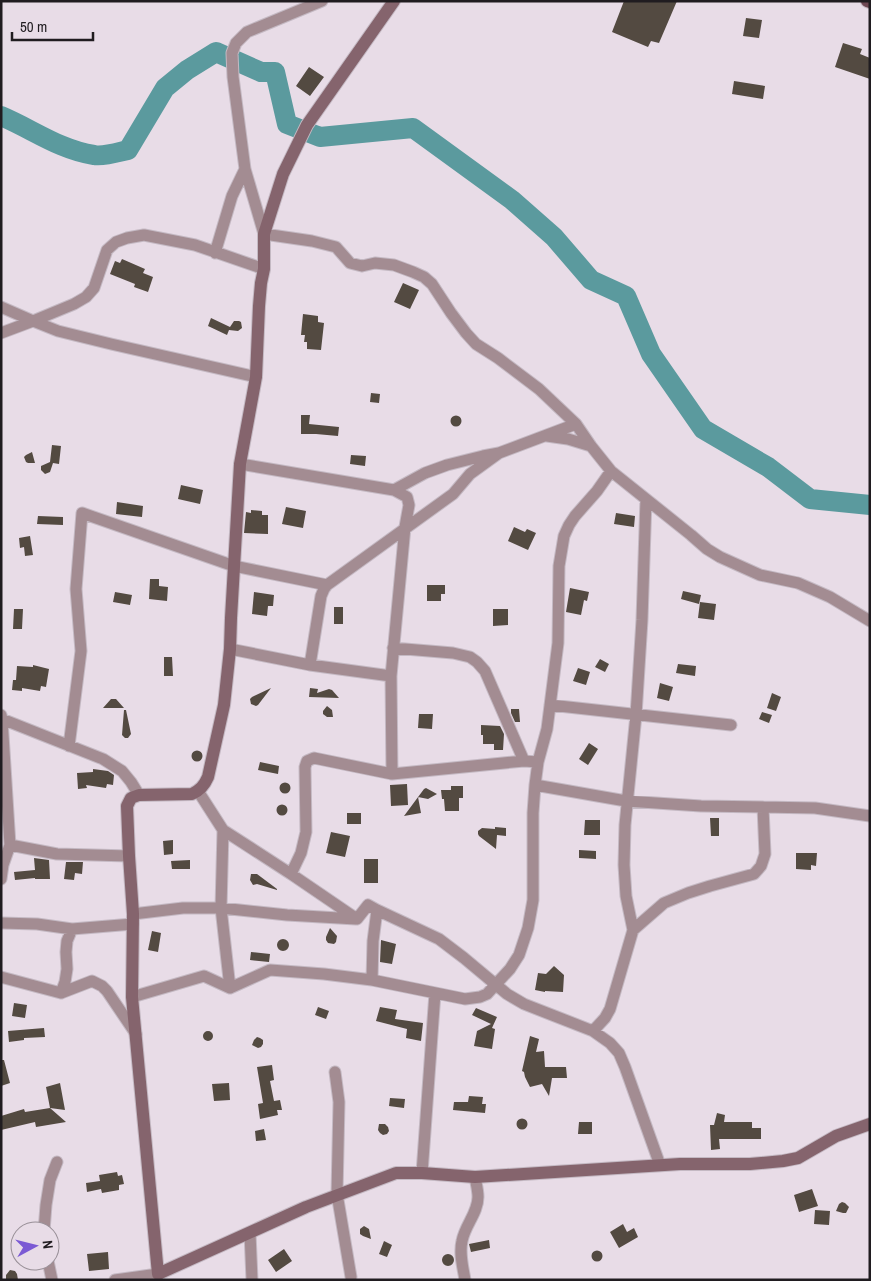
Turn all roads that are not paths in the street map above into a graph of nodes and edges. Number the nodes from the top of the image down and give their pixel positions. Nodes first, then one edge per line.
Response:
1 (322, 1) edge
2 (394, 1) edge
3 (245, 169) junction
4 (264, 234) junction
5 (215, 253) junction
6 (264, 269) junction
7 (1, 307) edge
8 (33, 321) junction
9 (1, 333) edge
10 (256, 377) junction
11 (576, 424) junction
12 (545, 436) junction
13 (590, 446) junction
14 (499, 453) junction
15 (240, 464) junction
16 (611, 471) junction
17 (394, 490) junction
18 (646, 499) junction
19 (406, 527) junction
20 (234, 566) junction
21 (327, 585) junction
22 (870, 621) edge
23 (393, 648) junction
24 (230, 650) junction
25 (310, 665) junction
26 (391, 676) junction
27 (550, 705) junction
28 (636, 715) junction
29 (2, 717) edge
30 (731, 725) dead end
31 (69, 746) junction
32 (524, 762) junction
33 (538, 762) junction
34 (392, 774) junction
35 (535, 785) junction
36 (198, 791) junction
37 (139, 795) junction
38 (626, 801) junction
39 (763, 807) junction
40 (870, 816) edge
41 (223, 830) junction
42 (10, 845) junction
43 (129, 856) junction
44 (291, 874) junction
45 (1, 879) edge
46 (221, 908) junction
47 (377, 910) junction
48 (133, 919) junction
49 (357, 919) junction
50 (1, 923) edge
51 (72, 929) junction
52 (633, 930) junction
53 (1, 977) edge
54 (372, 980) junction
55 (495, 985) junction
56 (230, 988) junction
57 (61, 993) junction
58 (436, 993) junction
59 (132, 997) junction
60 (593, 1031) junction
61 (136, 1034) junction
62 (335, 1072) dead end
63 (870, 1124) edge
64 (57, 1162) dead end
65 (660, 1165) junction
66 (422, 1173) junction
67 (475, 1177) junction
68 (337, 1194) junction
69 (45, 1221) edge
70 (250, 1233) junction
71 (158, 1277) edge
72 (351, 1277) dead end
73 (115, 1280) edge
74 (252, 1280) edge
75 (465, 1280) edge

1 - 3 street
2 - 4 street
3 - 4 street
3 - 5 street
4 - 6 street
4 - 11 street
5 - 6 street
5 - 8 street
6 - 10 street
7 - 8 street
8 - 9 street
8 - 10 street
10 - 15 street
11 - 12 street
11 - 13 street
12 - 13 street
12 - 14 street
13 - 16 street
14 - 17 street
14 - 19 street
15 - 17 street
15 - 20 street
16 - 18 street
16 - 27 street
17 - 19 street
18 - 22 street
18 - 28 street
19 - 21 street
19 - 23 street
20 - 21 street
20 - 24 street
20 - 31 street
21 - 25 street
23 - 26 street
23 - 32 street
24 - 25 street
24 - 36 street
25 - 26 street
26 - 34 street
27 - 28 street
27 - 33 street
28 - 30 street
28 - 38 street
29 - 31 street
29 - 42 street
31 - 37 street
32 - 33 street
32 - 34 street
33 - 35 street
34 - 44 street
35 - 38 street
35 - 55 street
36 - 37 street
36 - 41 street
37 - 43 street
38 - 39 street
38 - 52 street
39 - 40 street
39 - 52 street
41 - 44 street
41 - 46 street
42 - 43 street
42 - 45 street
43 - 48 street
44 - 49 street
46 - 48 street
46 - 49 street
46 - 56 street
47 - 49 street
47 - 54 street
47 - 55 street
48 - 51 street
48 - 59 street
50 - 51 street
51 - 57 street
52 - 60 street
53 - 57 street
54 - 56 street
54 - 58 street
55 - 58 street
55 - 60 street
56 - 59 street
57 - 61 street
58 - 66 street
59 - 61 street
60 - 65 street
61 - 71 street
62 - 68 street
63 - 65 street
64 - 69 street
65 - 67 street
66 - 67 street
66 - 68 street
67 - 75 street
68 - 70 street
68 - 72 street
70 - 71 street
70 - 74 street
71 - 73 street

